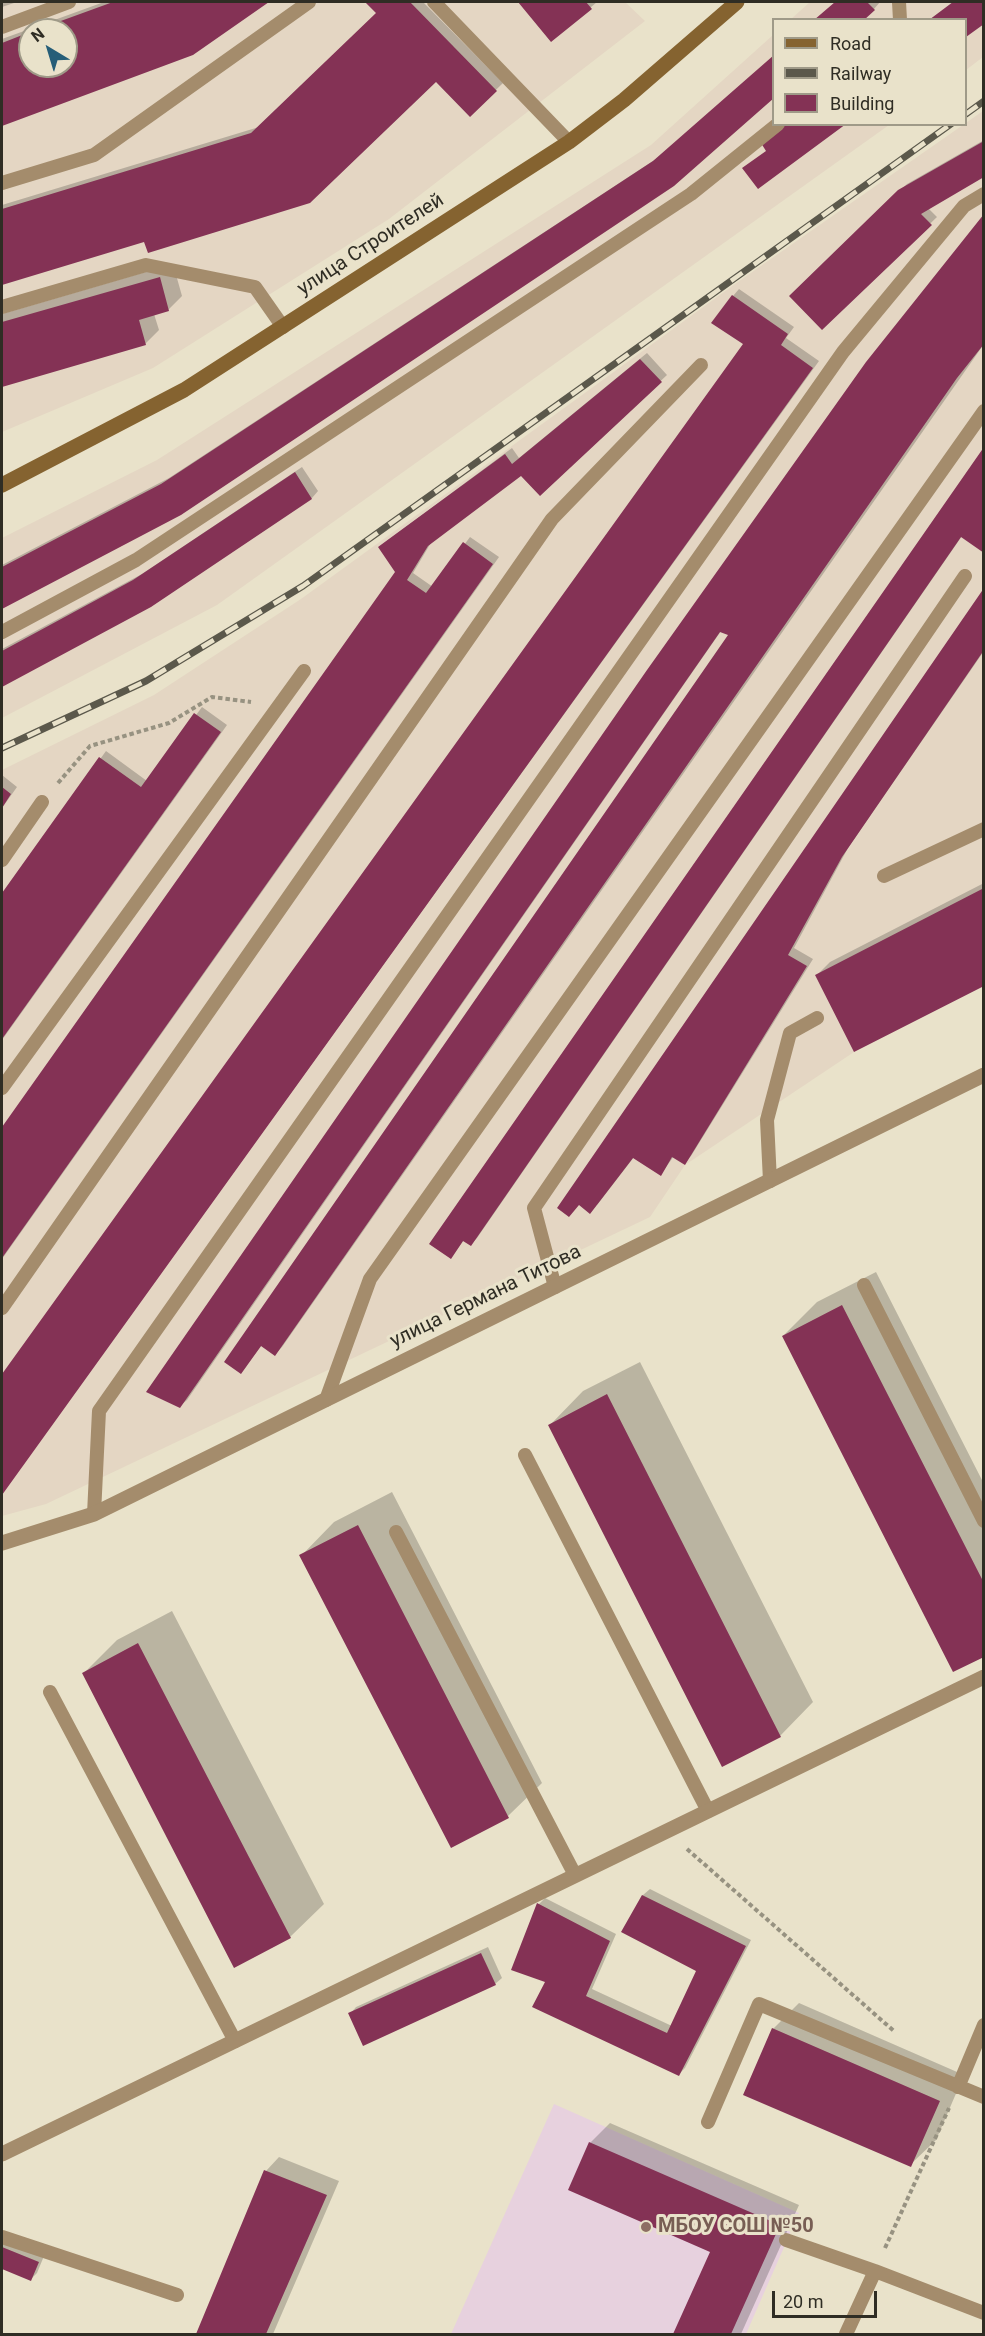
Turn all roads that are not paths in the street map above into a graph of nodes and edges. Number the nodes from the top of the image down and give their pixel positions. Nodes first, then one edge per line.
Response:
1 (69, 2) edge
2 (309, 2) edge
3 (434, 2) edge
4 (737, 2) edge
5 (899, 2) edge
6 (900, 18) edge
7 (2, 27) edge
8 (776, 126) edge
9 (569, 142) junction
10 (2, 183) edge
11 (984, 194) edge
12 (2, 307) edge
13 (283, 327) junction
14 (700, 365) dead end
15 (984, 411) edge
16 (2, 485) edge
17 (965, 576) dead end
18 (2, 632) edge
19 (304, 671) dead end
20 (42, 802) road end
21 (984, 829) edge
22 (2, 860) edge
23 (884, 876) dead end
24 (818, 1018) dead end
25 (984, 1075) edge
26 (2, 1088) edge
27 (770, 1180) junction
28 (864, 1285) dead end
29 (555, 1287) junction
30 (2, 1308) edge
31 (326, 1400) junction
32 (525, 1455) dead end
33 (94, 1514) junction
34 (984, 1521) edge
35 (396, 1532) dead end
36 (2, 1543) edge
37 (984, 1677) edge
38 (50, 1692) dead end
39 (708, 1811) junction
40 (575, 1875) junction
41 (984, 2025) edge
42 (235, 2041) junction
43 (958, 2087) junction
44 (984, 2097) edge
45 (708, 2122) dead end
46 (2, 2154) edge
47 (2, 2237) edge
48 (786, 2240) dead end
49 (875, 2271) junction
50 (177, 2295) dead end
51 (984, 2313) edge
52 (846, 2334) edge

1 - 7 lane
2 - 10 lane
3 - 9 lane
4 - 9 main road, улица Строителей
5 - 6 lane
8 - 18 lane
9 - 13 main road, улица Строителей
11 - 33 lane
12 - 13 lane
13 - 16 main road, улица Строителей
14 - 30 lane
15 - 31 lane
17 - 29 lane
19 - 26 lane
20 - 22 lane
21 - 23 lane
24 - 27 lane
25 - 27 street, улица Германа Титова
27 - 29 street, улица Германа Титова
28 - 34 lane
29 - 31 street, улица Германа Титова
31 - 33 street, улица Германа Титова
32 - 39 lane
33 - 36 street, улица Германа Титова
35 - 40 lane
37 - 39 street
38 - 42 lane
39 - 40 street
40 - 42 street
41 - 43 lane
42 - 46 street
43 - 44 lane
43 - 45 lane
47 - 50 lane
48 - 49 lane
49 - 51 lane
49 - 52 lane

